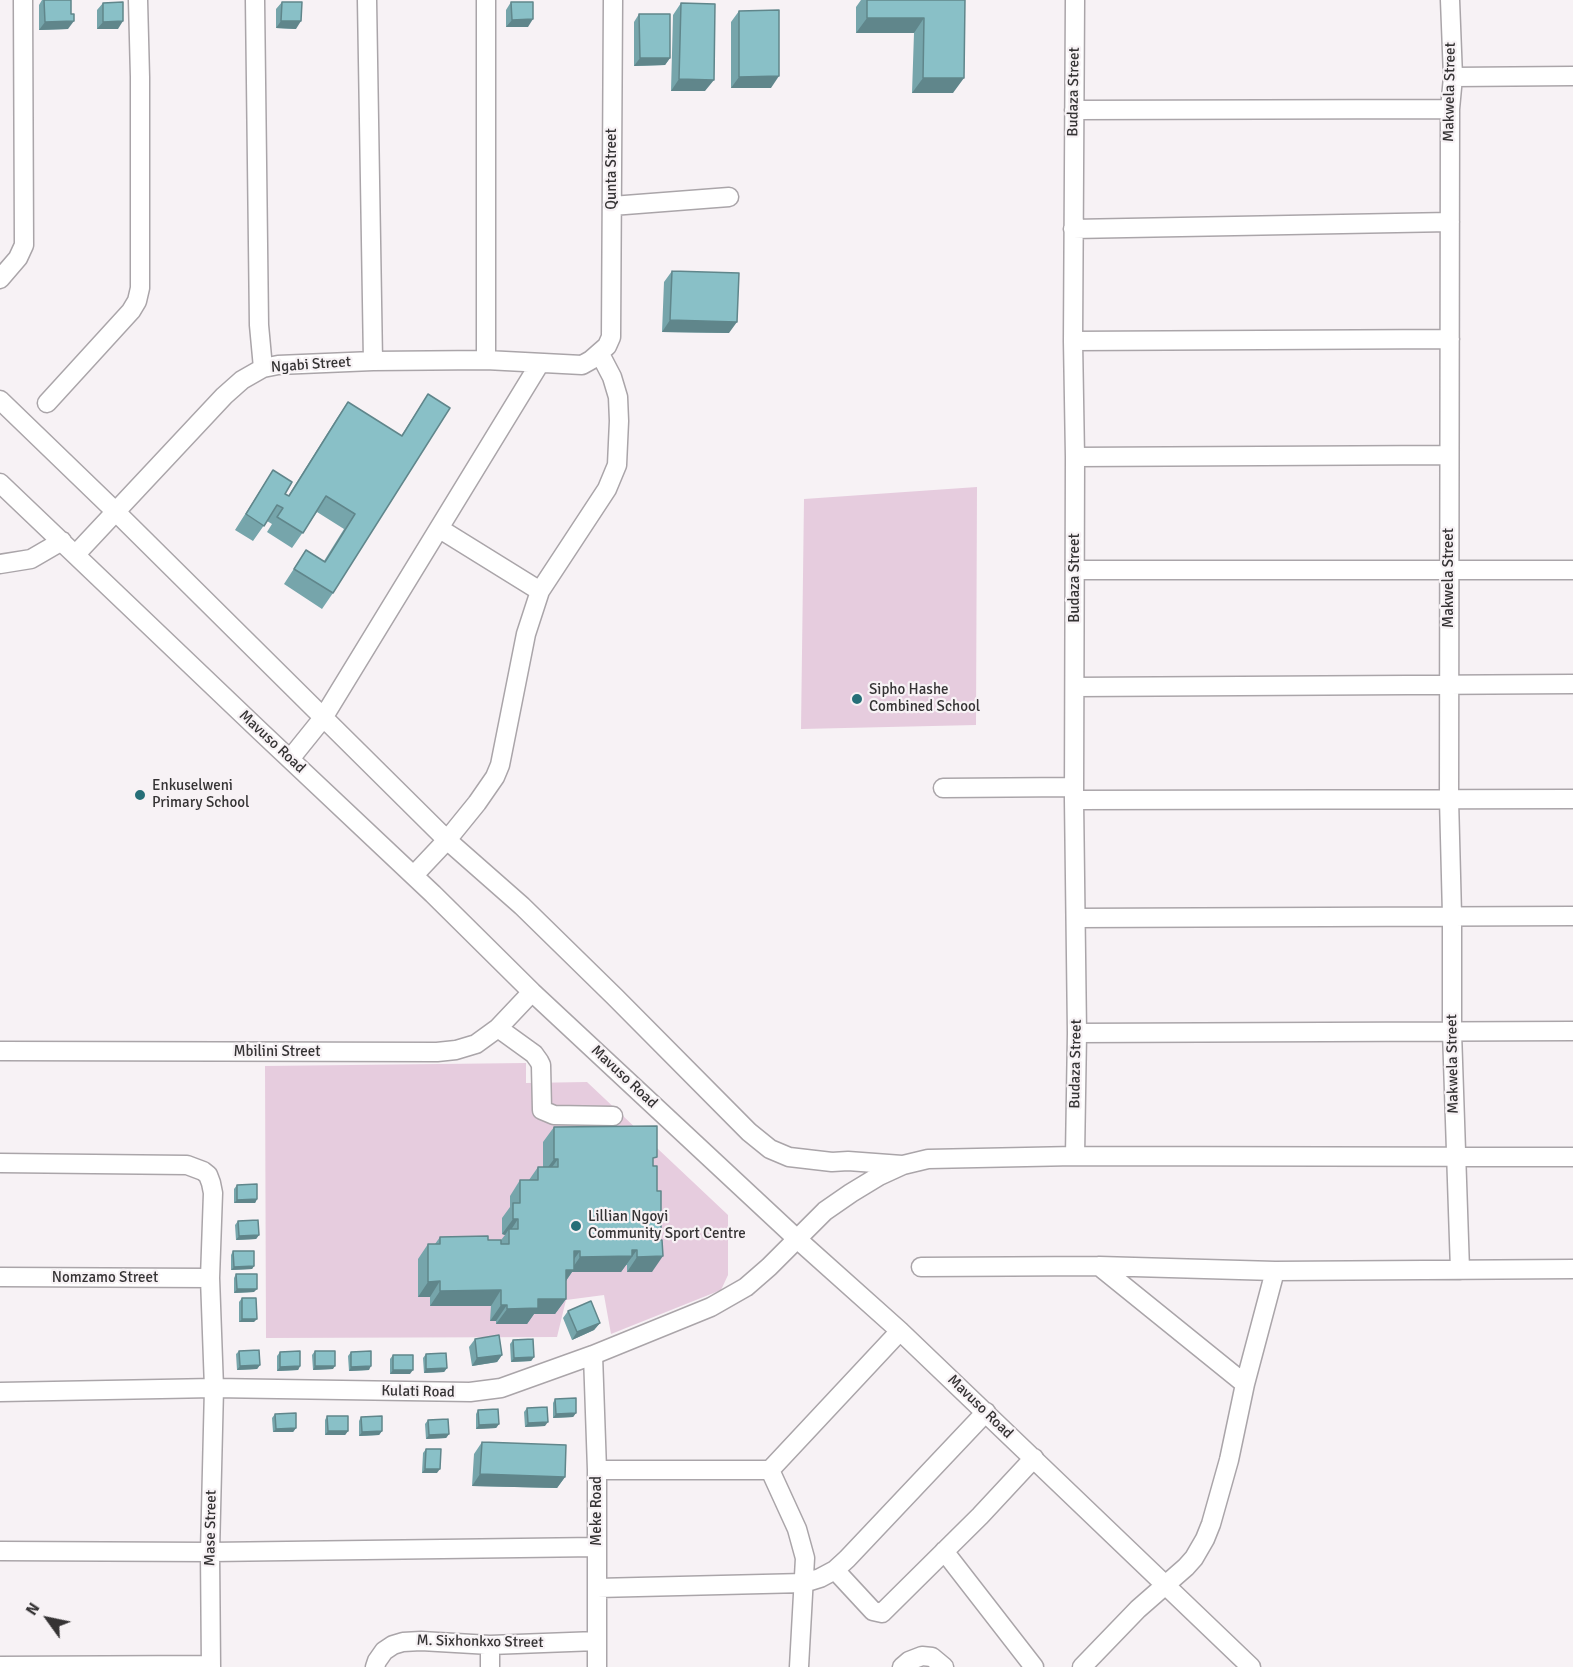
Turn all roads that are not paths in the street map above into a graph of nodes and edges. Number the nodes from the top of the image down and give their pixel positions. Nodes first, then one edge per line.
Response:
1 (23, 0) edge
2 (138, 0) edge
3 (255, 0) edge
4 (367, 0) edge
5 (486, 0) edge
6 (613, 0) edge
7 (1076, 0) edge
8 (1450, 0) edge
9 (1573, 76) edge
10 (1452, 77) junction
11 (1450, 109) junction
12 (1074, 110) junction
13 (729, 197) dead end
14 (612, 206) junction
15 (1450, 222) junction
16 (1073, 229) junction
17 (0, 279) edge
18 (1450, 339) junction
19 (1073, 341) junction
20 (600, 354) junction
21 (486, 360) junction
22 (373, 361) junction
23 (540, 363) junction
24 (263, 368) junction
25 (0, 400) edge
26 (47, 403) dead end
27 (1449, 455) junction
28 (1076, 457) junction
29 (0, 483) edge
30 (115, 511) junction
31 (440, 528) junction
32 (62, 541) junction
33 (76, 554) junction
34 (0, 564) edge
35 (1075, 570) junction
36 (1450, 570) junction
37 (1573, 570) edge
38 (540, 591) junction
39 (1449, 684) junction
40 (1573, 684) edge
41 (1075, 687) junction
42 (323, 718) junction
43 (290, 759) junction
44 (943, 788) dead end
45 (1074, 794) junction
46 (1449, 799) junction
47 (1573, 800) edge
48 (447, 840) junction
49 (414, 875) junction
50 (1452, 915) junction
51 (1573, 916) edge
52 (1076, 918) junction
53 (532, 992) junction
54 (498, 1028) junction
55 (1573, 1030) edge
56 (1452, 1032) junction
57 (1077, 1033) junction
58 (0, 1051) edge
59 (613, 1116) dead end
60 (1075, 1156) junction
61 (1456, 1156) junction
62 (1573, 1157) edge
63 (0, 1163) edge
64 (903, 1165) junction
65 (796, 1238) junction
66 (1100, 1266) junction
67 (921, 1268) dead end
68 (1573, 1269) edge
69 (1460, 1270) junction
70 (1275, 1271) junction
71 (0, 1277) edge
72 (210, 1278) junction
73 (900, 1331) junction
74 (593, 1355) junction
75 (1245, 1384) junction
76 (214, 1388) junction
77 (0, 1392) edge
78 (986, 1412) junction
79 (1034, 1458) junction
80 (597, 1470) junction
81 (770, 1470) junction
82 (597, 1547) junction
83 (0, 1551) edge
84 (944, 1551) junction
85 (210, 1552) junction
86 (835, 1570) junction
87 (804, 1583) junction
88 (1166, 1586) junction
89 (597, 1588) junction
90 (597, 1641) junction
91 (490, 1645) junction
92 (0, 1665) edge
93 (211, 1666) edge
94 (375, 1667) edge
95 (490, 1667) edge
96 (597, 1667) edge
97 (799, 1667) edge
98 (902, 1667) edge
99 (944, 1667) edge
100 (1034, 1667) edge
101 (1082, 1667) edge
102 (1251, 1667) edge

1 - 17 street
2 - 26 street
3 - 24 street
4 - 22 street
5 - 21 street
6 - 14 street, Qunta Street
7 - 12 street, Budaza Street
8 - 10 street, Makwela Street
9 - 10 street
10 - 11 street, Makwela Street
11 - 12 street
11 - 15 street, Makwela Street
12 - 16 street, Budaza Street
13 - 14 street
14 - 20 street, Qunta Street
15 - 16 street
15 - 18 street, Makwela Street
16 - 19 street, Budaza Street
18 - 19 street
18 - 27 street, Makwela Street
19 - 28 street, Budaza Street
20 - 23 street, Ngabi Street
20 - 38 street
21 - 22 street, Ngabi Street
21 - 23 street, Ngabi Street
22 - 24 street, Ngabi Street
23 - 31 street
24 - 30 street, Ngabi Street
25 - 30 street
27 - 28 street
27 - 36 street, Makwela Street
28 - 35 street, Budaza Street
29 - 32 street, Mavuso Road
30 - 33 street, Ngabi Street
30 - 42 street
31 - 38 street
31 - 42 street
32 - 33 street, Mavuso Road
32 - 34 street
33 - 43 street, Mavuso Road
35 - 36 street
35 - 41 street, Budaza Street
36 - 37 street
36 - 39 street, Makwela Street
38 - 48 street
39 - 40 street
39 - 41 street
39 - 46 street, Makwela Street
41 - 45 street, Budaza Street
42 - 43 street
42 - 48 street
43 - 49 street, Mavuso Road
44 - 45 street
45 - 46 street
45 - 52 street, Budaza Street
46 - 47 street
46 - 50 street, Makwela Street
48 - 49 street
48 - 64 street
49 - 53 street, Mavuso Road
50 - 51 street
50 - 52 street
50 - 56 street, Makwela Street
52 - 57 street, Budaza Street
53 - 54 street, Mbilini Street
53 - 65 street, Mavuso Road
54 - 58 street, Mbilini Street
54 - 59 street
55 - 56 street
56 - 57 street
56 - 61 street, Makwela Street
57 - 60 street, Budaza Street
60 - 61 street
60 - 64 street
61 - 62 street
61 - 69 street, Makwela Street
63 - 72 street, Mase Street
64 - 65 street, Kulati Road
65 - 73 street, Mavuso Road
65 - 74 street, Kulati Road
66 - 67 street
66 - 70 street
66 - 75 street
68 - 69 street
69 - 70 street
70 - 75 street
71 - 72 street, Nomzamo Street
72 - 76 street, Mase Street
73 - 78 street, Mavuso Road
73 - 81 street
74 - 76 street, Kulati Road
74 - 80 street, Meke Road
75 - 88 street
76 - 77 street, Kulati Road
76 - 85 street, Mase Street
78 - 79 street, Mavuso Road
78 - 86 street
79 - 84 street
79 - 88 street, Mavuso Road
80 - 81 street
80 - 82 street, Meke Road
81 - 87 street
82 - 85 street
82 - 89 street, Meke Road
83 - 85 street
84 - 86 street
84 - 100 street
85 - 93 street, Mase Street
86 - 87 street
87 - 89 street
87 - 97 street
88 - 101 street
88 - 102 street, Mavuso Road
89 - 90 street, Meke Road
90 - 91 street, M. Sixhonkxo Street
90 - 96 street, Meke Road
91 - 94 street, M. Sixhonkxo Street
91 - 95 street
92 - 93 street
98 - 99 street

